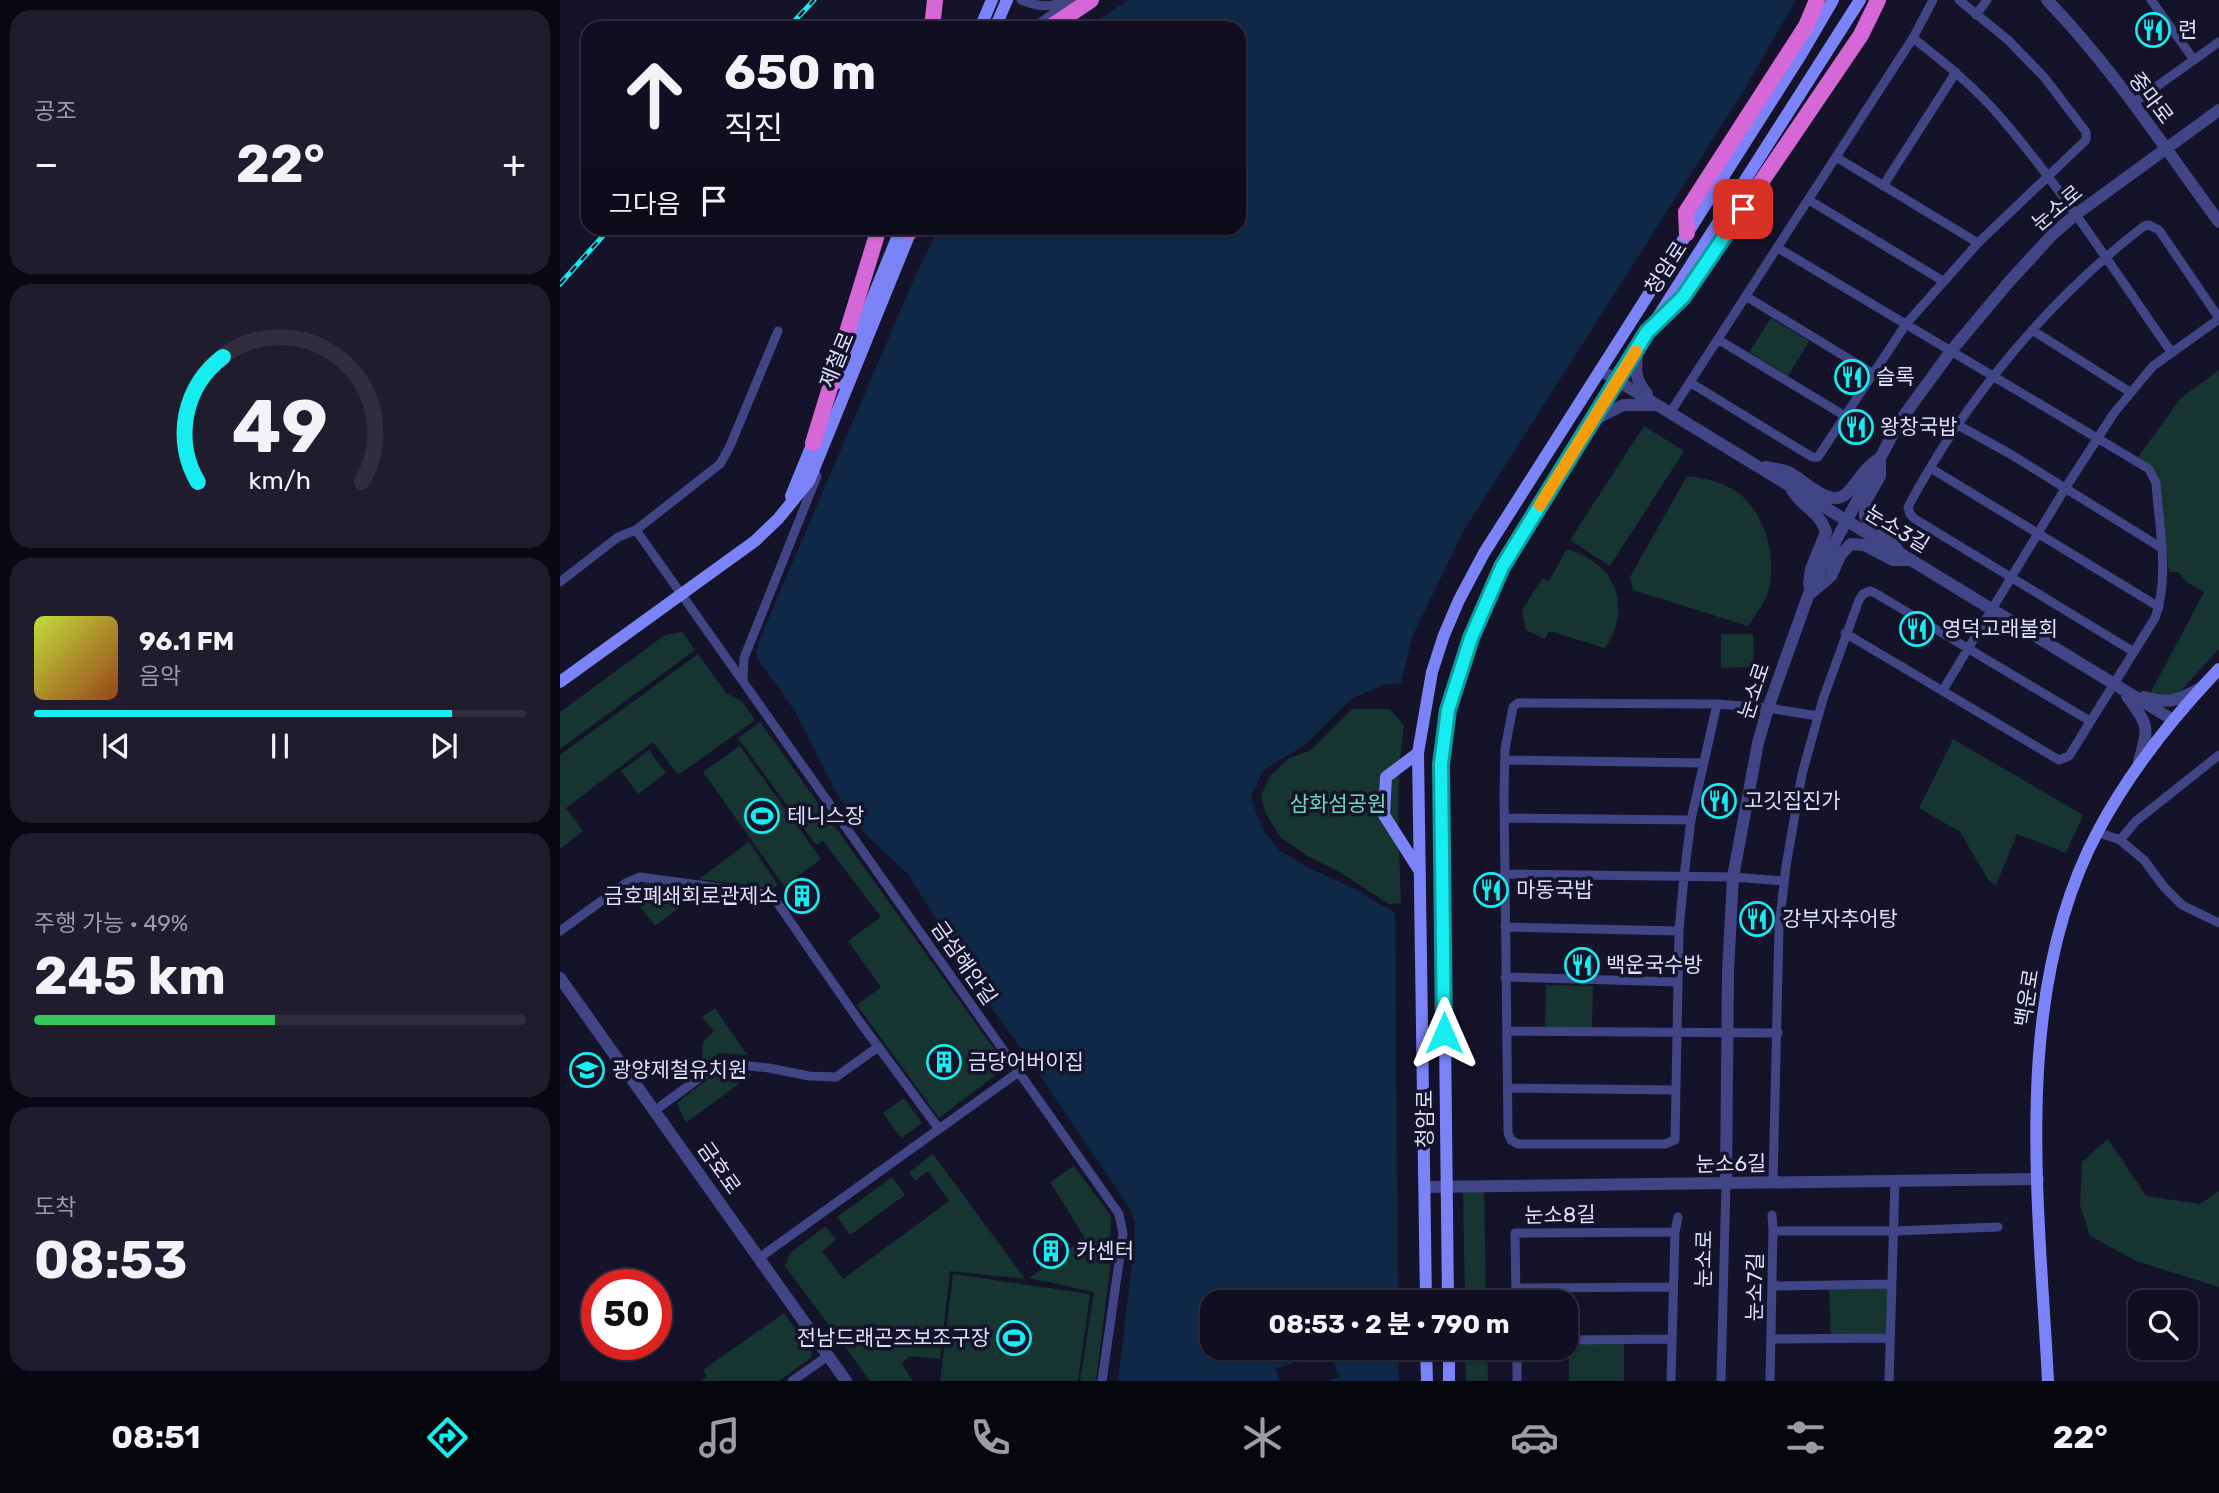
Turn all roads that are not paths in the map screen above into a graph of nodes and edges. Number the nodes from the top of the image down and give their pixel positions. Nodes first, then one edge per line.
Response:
1 (935, 0) edge
2 (992, 0) edge
3 (1007, 0) edge
4 (1021, 0) edge
5 (1066, 0) edge
6 (1072, 0) edge
7 (1091, 0) edge
8 (1817, 0) edge
9 (1833, 0) edge
10 (1860, 0) edge
11 (1878, 0) edge
12 (1933, 0) edge
13 (1959, 0) edge
14 (1987, 0) edge
15 (2047, 0) edge
16 (2151, 0) edge
17 (1976, 15) junction
18 (933, 21) edge
19 (983, 21) edge
20 (998, 21) edge
21 (1043, 21) edge
22 (1060, 21) edge
23 (1913, 38) junction
24 (2219, 42) edge
25 (2194, 60) junction
26 (1956, 72) junction
27 (2132, 104) junction
28 (2219, 110) edge
29 (2165, 149) junction
30 (1836, 157) junction
31 (2046, 176) junction
32 (1883, 186) junction
33 (1809, 200) junction
34 (2075, 215) junction
35 (2219, 222) edge
36 (1687, 233) junction
37 (877, 235) edge
38 (906, 235) edge
39 (907, 235) edge
40 (1978, 243) junction
41 (1778, 248) junction
42 (2104, 256) junction
43 (1944, 281) junction
44 (1747, 298) junction
45 (2219, 319) edge
46 (1906, 324) junction
47 (2032, 330) junction
48 (778, 331) dead end
49 (1647, 332) junction
50 (1719, 340) junction
51 (1638, 348) junction
52 (1951, 351) junction
53 (2172, 352) junction
54 (1600, 370) junction
55 (1872, 373) junction
56 (1994, 376) junction
57 (1617, 380) junction
58 (1691, 383) junction
59 (2130, 392) junction
60 (1657, 405) junction
61 (1670, 413) junction
62 (1845, 416) junction
63 (834, 419) junction
64 (1591, 422) junction
65 (1958, 425) junction
66 (2096, 438) junction
67 (813, 443) junction
68 (1880, 458) junction
69 (1753, 464) junction
70 (1932, 468) junction
71 (1790, 486) junction
72 (2066, 487) junction
73 (789, 503) junction
74 (1846, 521) junction
75 (636, 530) junction
76 (2039, 532) junction
77 (2160, 547) junction
78 (1899, 553) junction
79 (1911, 560) junction
80 (2013, 576) junction
81 (560, 582) edge
82 (682, 595) junction
83 (1808, 596) junction
84 (2159, 607) junction
85 (1992, 610) junction
86 (1845, 633) junction
87 (1969, 649) junction
88 (2134, 652) junction
89 (2219, 669) edge
90 (743, 681) junction
91 (560, 682) edge
92 (2113, 684) junction
93 (2202, 687) junction
94 (1942, 690) junction
95 (2129, 693) junction
96 (1717, 704) junction
97 (1768, 708) junction
98 (1818, 716) junction
99 (2173, 720) junction
100 (2090, 721) junction
101 (1418, 753) junction
102 (2219, 755) edge
103 (1504, 760) junction
104 (2139, 762) junction
105 (1703, 763) junction
106 (1504, 818) junction
107 (1691, 820) junction
108 (2097, 832) junction
109 (2119, 840) junction
110 (1420, 872) junction
111 (1504, 874) junction
112 (1684, 876) junction
113 (1733, 877) junction
114 (1784, 881) junction
115 (2219, 923) edge
116 (1505, 927) junction
117 (560, 931) edge
118 (1679, 931) junction
119 (1505, 977) junction
120 (560, 978) edge
121 (1678, 982) junction
122 (1507, 1031) junction
123 (1678, 1032) junction
124 (1727, 1032) junction
125 (1778, 1033) junction
126 (878, 1046) junction
127 (1020, 1072) junction
128 (1507, 1088) junction
129 (1676, 1090) junction
130 (654, 1111) junction
131 (939, 1129) junction
132 (2038, 1179) junction
133 (1895, 1181) junction
134 (1726, 1183) junction
135 (1773, 1183) junction
136 (1425, 1187) junction
137 (1445, 1187) junction
138 (1772, 1215) dead end
139 (1678, 1217) dead end
140 (1998, 1227) dead end
141 (1773, 1231) junction
142 (1894, 1231) junction
143 (1675, 1232) junction
144 (759, 1258) junction
145 (1892, 1284) junction
146 (1772, 1286) junction
147 (1673, 1287) junction
148 (1516, 1288) joint
149 (1426, 1290) edge
150 (1447, 1290) edge
151 (1891, 1338) junction
152 (1672, 1339) junction
153 (1771, 1339) junction
154 (1578, 1340) edge
155 (828, 1356) junction
156 (1426, 1360) edge
157 (1448, 1360) edge
158 (1517, 1360) edge
159 (792, 1381) edge
160 (846, 1381) edge
161 (1102, 1381) edge
162 (1427, 1381) edge
163 (1449, 1381) edge
164 (1517, 1381) edge
165 (1671, 1381) edge
166 (1721, 1381) edge
167 (1770, 1381) edge
168 (1889, 1381) edge
169 (2048, 1381) edge

1 - 18 highway
2 - 19 main road
3 - 20 main road
4 - 5 street
6 - 21 street
7 - 22 highway
8 - 36 highway
9 - 36 main road, 청암로
10 - 49 main road, 청암로
11 - 49 highway
12 - 23 street
13 - 17 street
14 - 17 street
15 - 27 street, 중마로
16 - 25 street
17 - 31 street
23 - 26 street
23 - 30 street
24 - 25 street
25 - 27 street
26 - 31 street
26 - 32 street
27 - 29 street, 중마로
28 - 29 street, 눈소로
29 - 34 street, 눈소로
29 - 35 street, 중마로
30 - 32 street
30 - 33 street
31 - 34 street
31 - 40 street
32 - 40 street
33 - 41 street
33 - 43 street
34 - 42 street
34 - 52 street, 눈소로
36 - 54 main road, 청암로
37 - 67 highway
38 - 67 main road, 제철로
39 - 63 main road, 제철로
40 - 43 street
41 - 44 street
41 - 46 street
42 - 45 street
42 - 47 street
42 - 53 street
43 - 46 street
44 - 50 street
44 - 55 street
45 - 53 street
46 - 52 street
46 - 55 street
47 - 56 street
47 - 59 street
48 - 75 street
49 - 51 main road, 청암로
50 - 58 street
50 - 62 street
51 - 57 main road, 청암로
51 - 60 street
52 - 56 street
52 - 68 street, 눈소로
53 - 59 street
54 - 57 street, 눈소3길
54 - 101 main road, 청암로
55 - 62 street
56 - 65 street
56 - 66 street
57 - 60 street, 눈소3길
57 - 64 main road, 청암로
58 - 61 street
58 - 62 street
59 - 66 street
60 - 61 street, 눈소3길
60 - 64 street
61 - 69 street, 눈소3길
63 - 73 main road, 제철로
63 - 90 street
64 - 137 main road, 청암로
65 - 70 street
65 - 72 street
66 - 72 street
66 - 77 street
67 - 73 main road, 제철로
68 - 69 street
68 - 74 street, 눈소로
68 - 78 street
69 - 71 street, 눈소3길
70 - 76 street
70 - 80 street
71 - 74 street, 눈소3길
71 - 83 street
72 - 76 street
72 - 77 street
73 - 82 main road, 제철로
74 - 78 street, 눈소3길
74 - 83 street, 눈소로
75 - 81 street
75 - 82 street, 금섬해안길
76 - 80 street
76 - 84 street
77 - 84 street
78 - 79 street, 눈소3길
79 - 83 street
79 - 85 street, 눈소3길
80 - 85 street
80 - 88 street
82 - 90 street, 금섬해안길
82 - 91 main road, 제철로
83 - 97 street, 눈소로
84 - 88 street
85 - 87 street
85 - 92 street, 눈소3길
86 - 87 street
86 - 94 street
86 - 98 street
87 - 94 street
87 - 100 street
88 - 92 street
89 - 93 main road, 백운로
90 - 127 street, 금섬해안길
92 - 95 street, 눈소3길
92 - 100 street
93 - 95 street
93 - 99 main road, 백운로
94 - 100 street
95 - 99 street, 눈소3길
95 - 104 street
96 - 97 street
96 - 103 street
96 - 105 street
97 - 98 street
97 - 113 street, 눈소로
98 - 114 street
99 - 104 main road, 백운로
101 - 110 main road, 청암로
101 - 110 main road
102 - 109 street
103 - 105 street
103 - 106 street
104 - 108 main road, 백운로
105 - 107 street
106 - 107 street
106 - 111 street
107 - 112 street
108 - 109 street
108 - 132 main road, 백운로
109 - 115 street
110 - 136 main road, 청암로
111 - 112 street
111 - 116 street
112 - 113 street
112 - 118 street
113 - 114 street
113 - 124 street, 눈소로
114 - 125 street
116 - 118 street
116 - 119 street
117 - 126 street
118 - 121 street
119 - 121 street
119 - 122 street
120 - 130 street, 금호로
121 - 123 street
122 - 123 street
122 - 128 street
123 - 124 street
123 - 129 street
124 - 125 street
124 - 134 street, 눈소로
125 - 135 street
126 - 130 street
126 - 131 street
127 - 131 street
127 - 161 street, 금섬해안길
128 - 129 street
128 - 129 street
130 - 144 street, 금호로
131 - 144 street
132 - 133 street, 눈소6길
132 - 169 main road, 백운로
133 - 135 street, 눈소6길
133 - 142 street
134 - 135 street, 눈소6길
134 - 137 street, 눈소6길
134 - 166 street, 눈소로
136 - 137 street, 눈소6길
136 - 149 main road, 청암로
137 - 150 main road, 청암로
138 - 141 street
139 - 143 street
140 - 142 street, 눈소7길
141 - 142 street, 눈소7길
141 - 146 street, 눈소7길
142 - 145 street
143 - 147 street
143 - 148 street, 눈소8길
144 - 155 street, 금호로
145 - 146 street
145 - 151 street
146 - 153 street, 눈소7길
147 - 148 street
147 - 152 street
151 - 153 street
151 - 168 street
152 - 154 street
152 - 165 street
153 - 167 street, 눈소7길
155 - 159 street
155 - 160 street, 금호로
156 - 162 main road
157 - 163 main road
158 - 164 street

